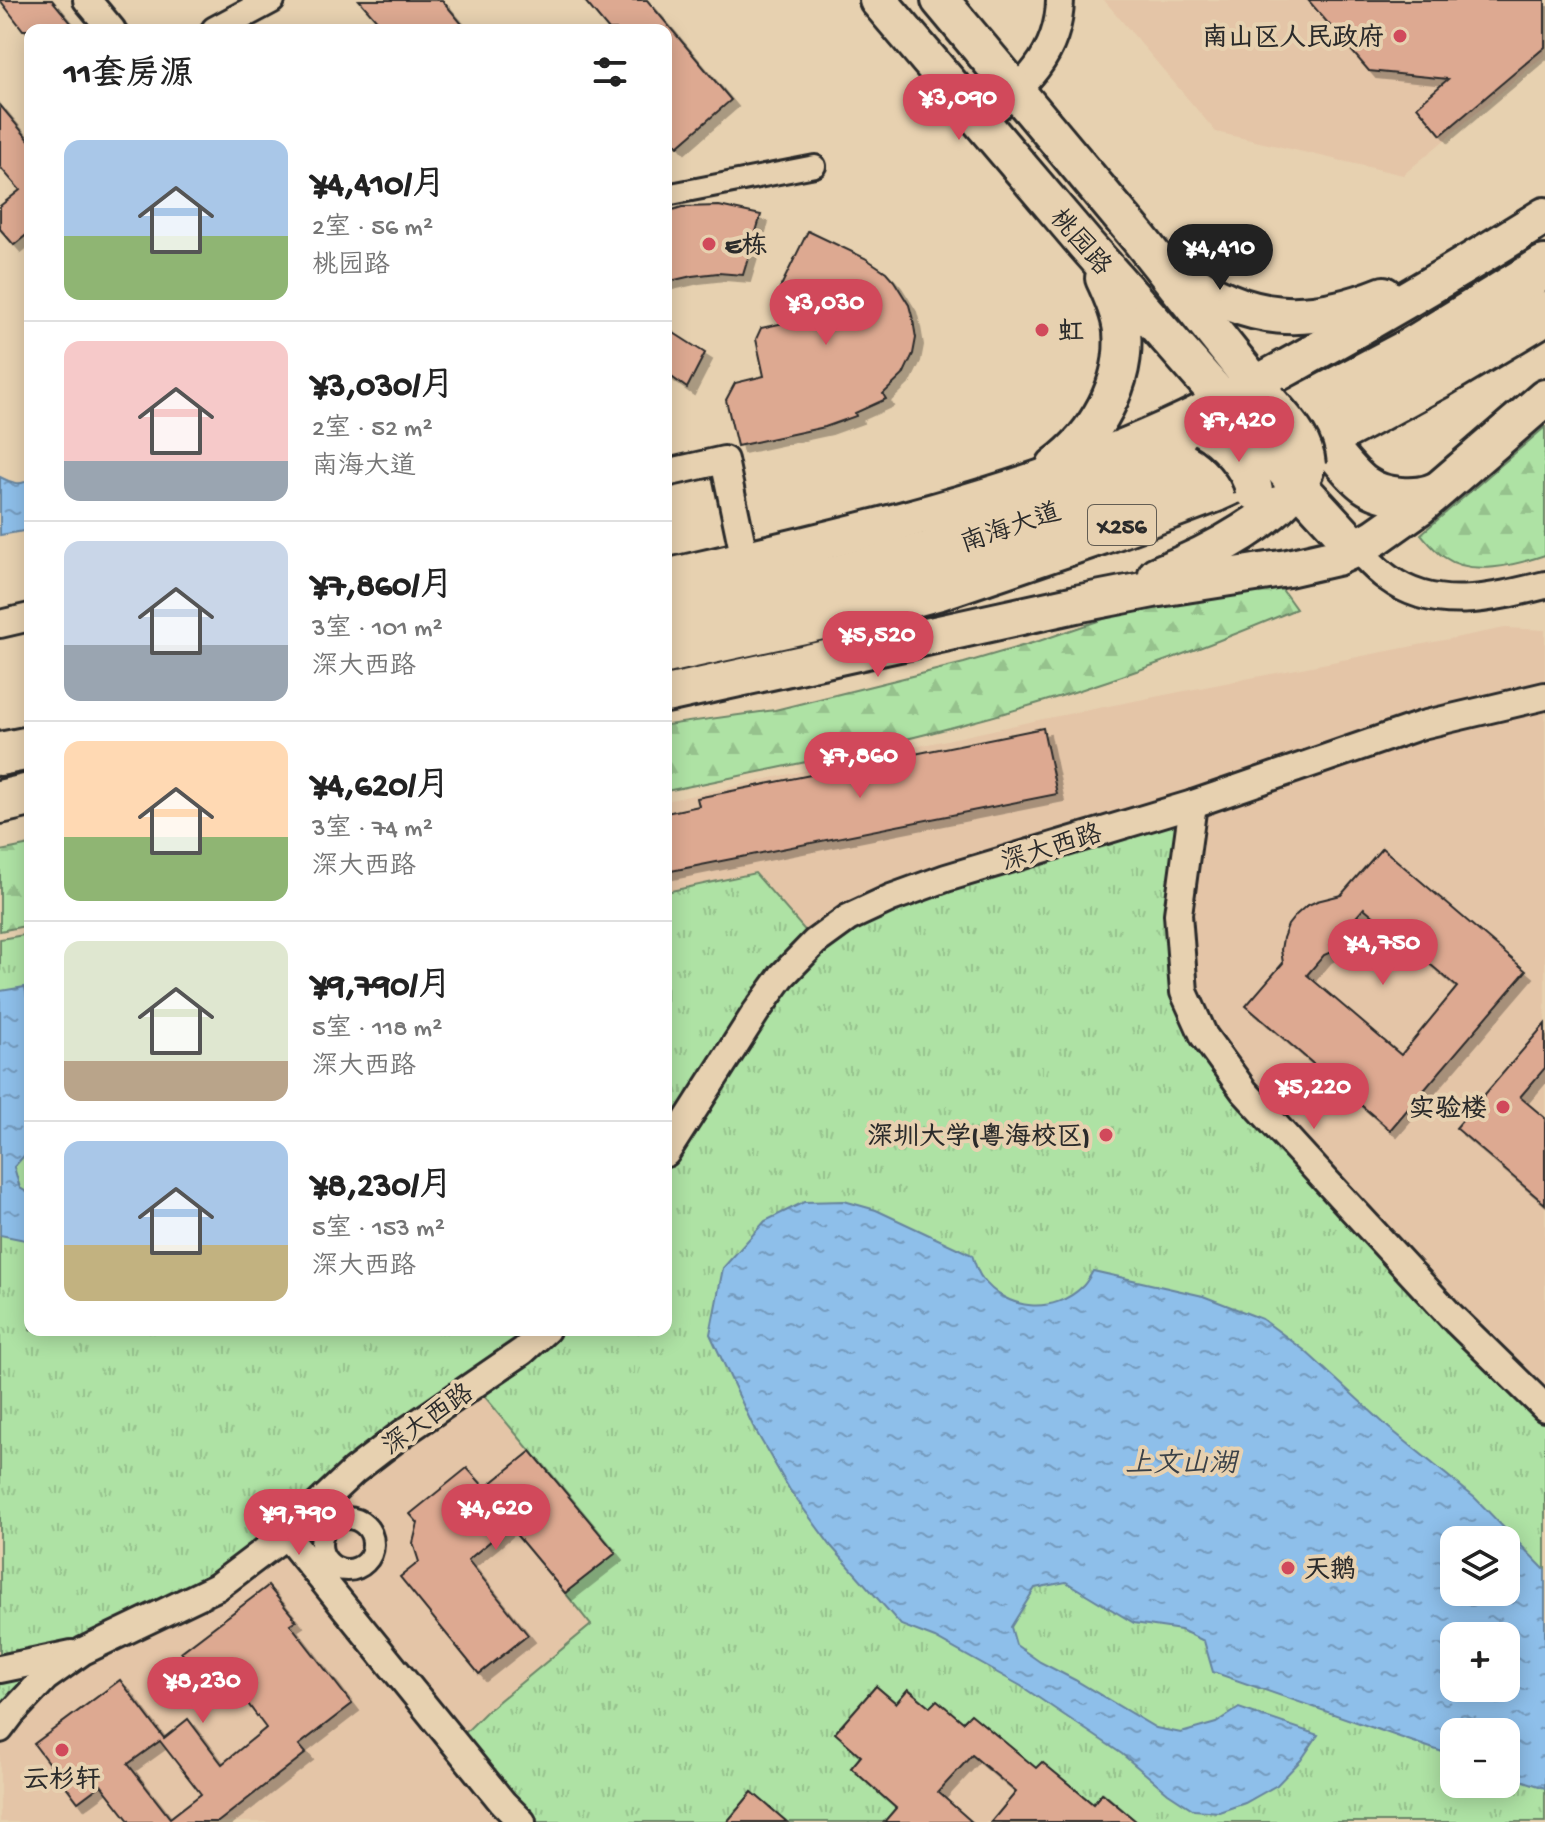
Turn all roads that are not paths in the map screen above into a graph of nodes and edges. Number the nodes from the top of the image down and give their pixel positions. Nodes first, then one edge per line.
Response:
1 (87, 0) edge
2 (271, 0) edge
3 (878, 0) edge
4 (940, 0) edge
5 (1060, 0) edge
6 (107, 24) edge
7 (226, 24) edge
8 (1017, 91) junction
9 (981, 121) junction
10 (815, 166) dead end
11 (672, 194) edge
12 (1545, 216) edge
13 (1138, 237) junction
14 (1086, 245) junction
15 (1482, 256) junction
16 (1545, 267) edge
17 (1545, 313) edge
18 (1254, 396) junction
19 (1545, 398) edge
20 (1307, 469) junction
21 (672, 472) edge
22 (1037, 479) junction
23 (1441, 488) junction
24 (1225, 543) junction
25 (1356, 548) junction
26 (745, 560) junction
27 (672, 577) edge
28 (1545, 585) edge
29 (1076, 604) junction
30 (672, 614) edge
31 (24, 618) edge
32 (0, 624) edge
33 (672, 651) edge
34 (672, 693) edge
35 (1545, 696) edge
36 (24, 747) edge
37 (0, 753) edge
38 (24, 796) edge
39 (0, 802) edge
40 (1193, 804) junction
41 (672, 1144) edge
42 (539, 1336) edge
43 (1545, 1408) edge
44 (286, 1535) junction
45 (83, 1651) junction
46 (0, 1669) edge
47 (0, 1729) edge
48 (522, 1822) edge

1 - 6 street
2 - 7 street
3 - 9 main road, 桃园路
4 - 8 main road, 桃园路
5 - 8 street
8 - 9 street
8 - 13 main road, 桃园路
9 - 14 main road, 桃园路
10 - 11 street
12 - 15 main road
13 - 15 main road
13 - 18 main road, 桃园路
14 - 18 main road, 桃园路
14 - 22 main road
15 - 18 main road
16 - 30 main road, 南海大道 / X256
17 - 33 main road, 南海大道 / X256
18 - 20 main road, bridge
18 - 22 main road
18 - 24 main road, bridge
19 - 23 main road
20 - 23 main road
20 - 24 main road
20 - 25 main road
21 - 26 street
22 - 26 main road
23 - 25 main road
24 - 29 main road
25 - 28 street
25 - 29 main road
26 - 27 main road
29 - 34 main road
31 - 32 street
35 - 40 street, 深大西路
36 - 37 main road
38 - 39 main road
40 - 41 street, 深大西路
40 - 43 street
42 - 44 street, 深大西路
44 - 45 street, 深大西路
44 - 48 street
45 - 46 street
45 - 47 street, 深大西路

